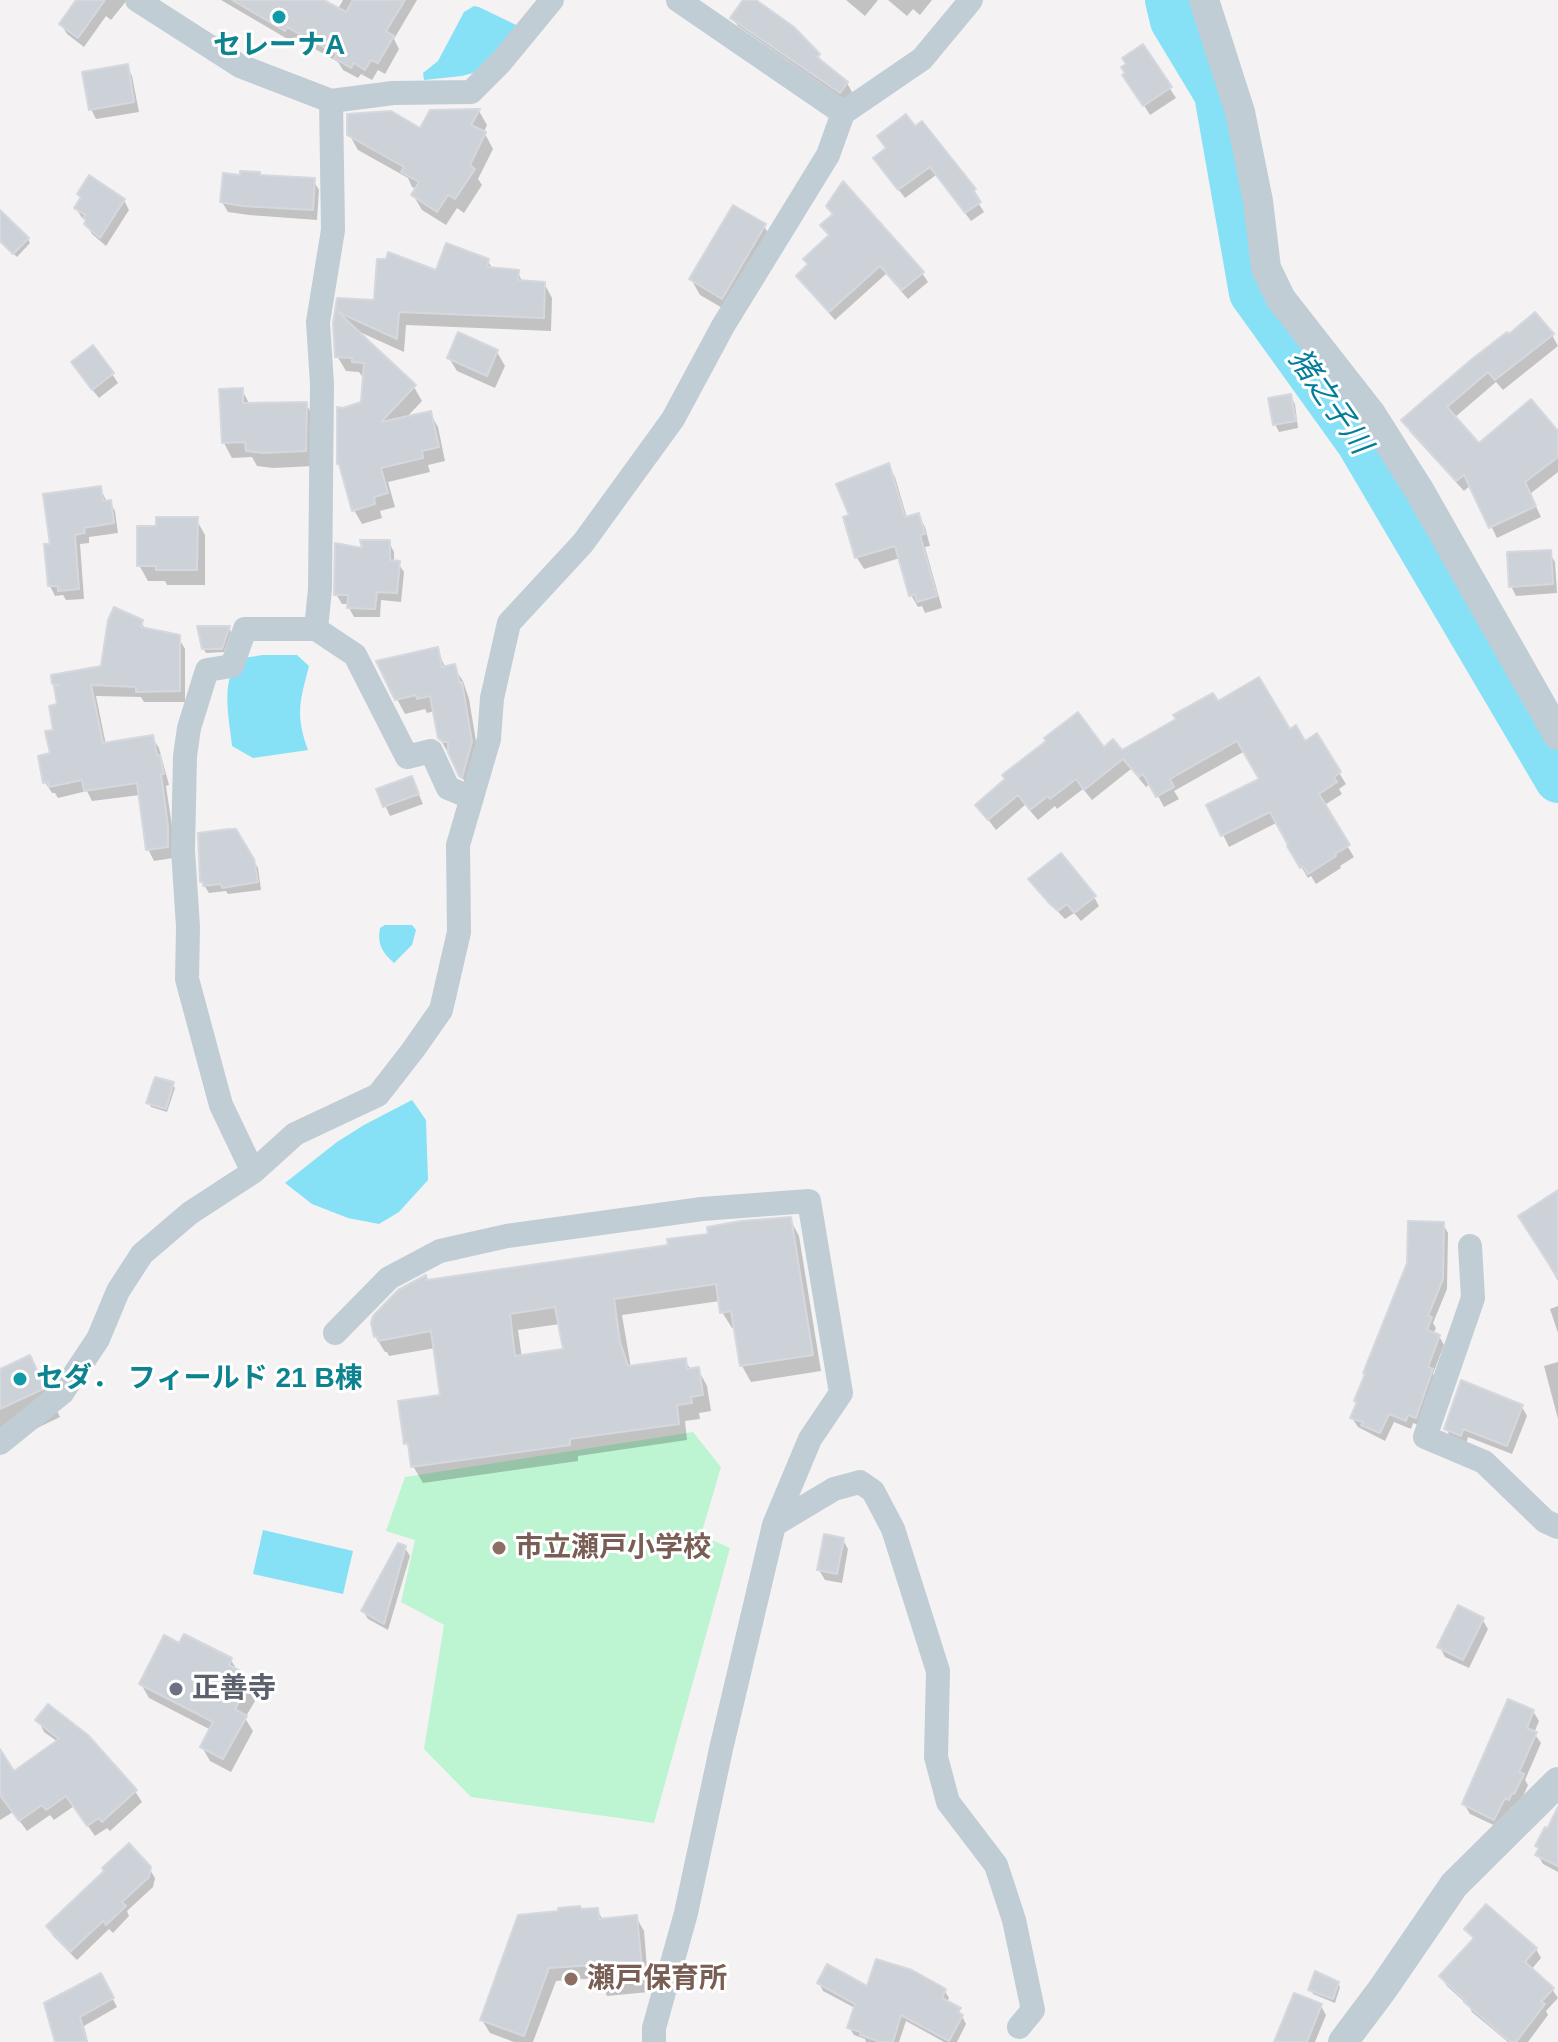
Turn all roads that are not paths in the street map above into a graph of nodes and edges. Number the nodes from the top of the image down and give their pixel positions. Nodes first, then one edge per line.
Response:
1 (137, 0) edge
2 (552, 0) edge
3 (678, 0) edge
4 (971, 0) edge
5 (1204, 0) edge
6 (331, 101) junction
7 (843, 113) junction
8 (316, 629) junction
9 (1557, 730) edge
10 (472, 798) junction
11 (253, 1172) junction
12 (1470, 1246) dead end
13 (335, 1333) dead end
14 (0, 1443) edge
15 (774, 1525) junction
16 (1558, 1527) edge
17 (1558, 1782) edge
18 (1019, 2027) dead end
19 (654, 2042) edge
20 (1343, 2042) edge

1 - 6 street
2 - 6 street
3 - 7 street
4 - 7 street
5 - 9 street
6 - 8 street
7 - 10 street
8 - 10 street
8 - 11 street
10 - 11 street
11 - 14 street
12 - 16 street
13 - 15 street
15 - 18 street
15 - 19 street
17 - 20 street

